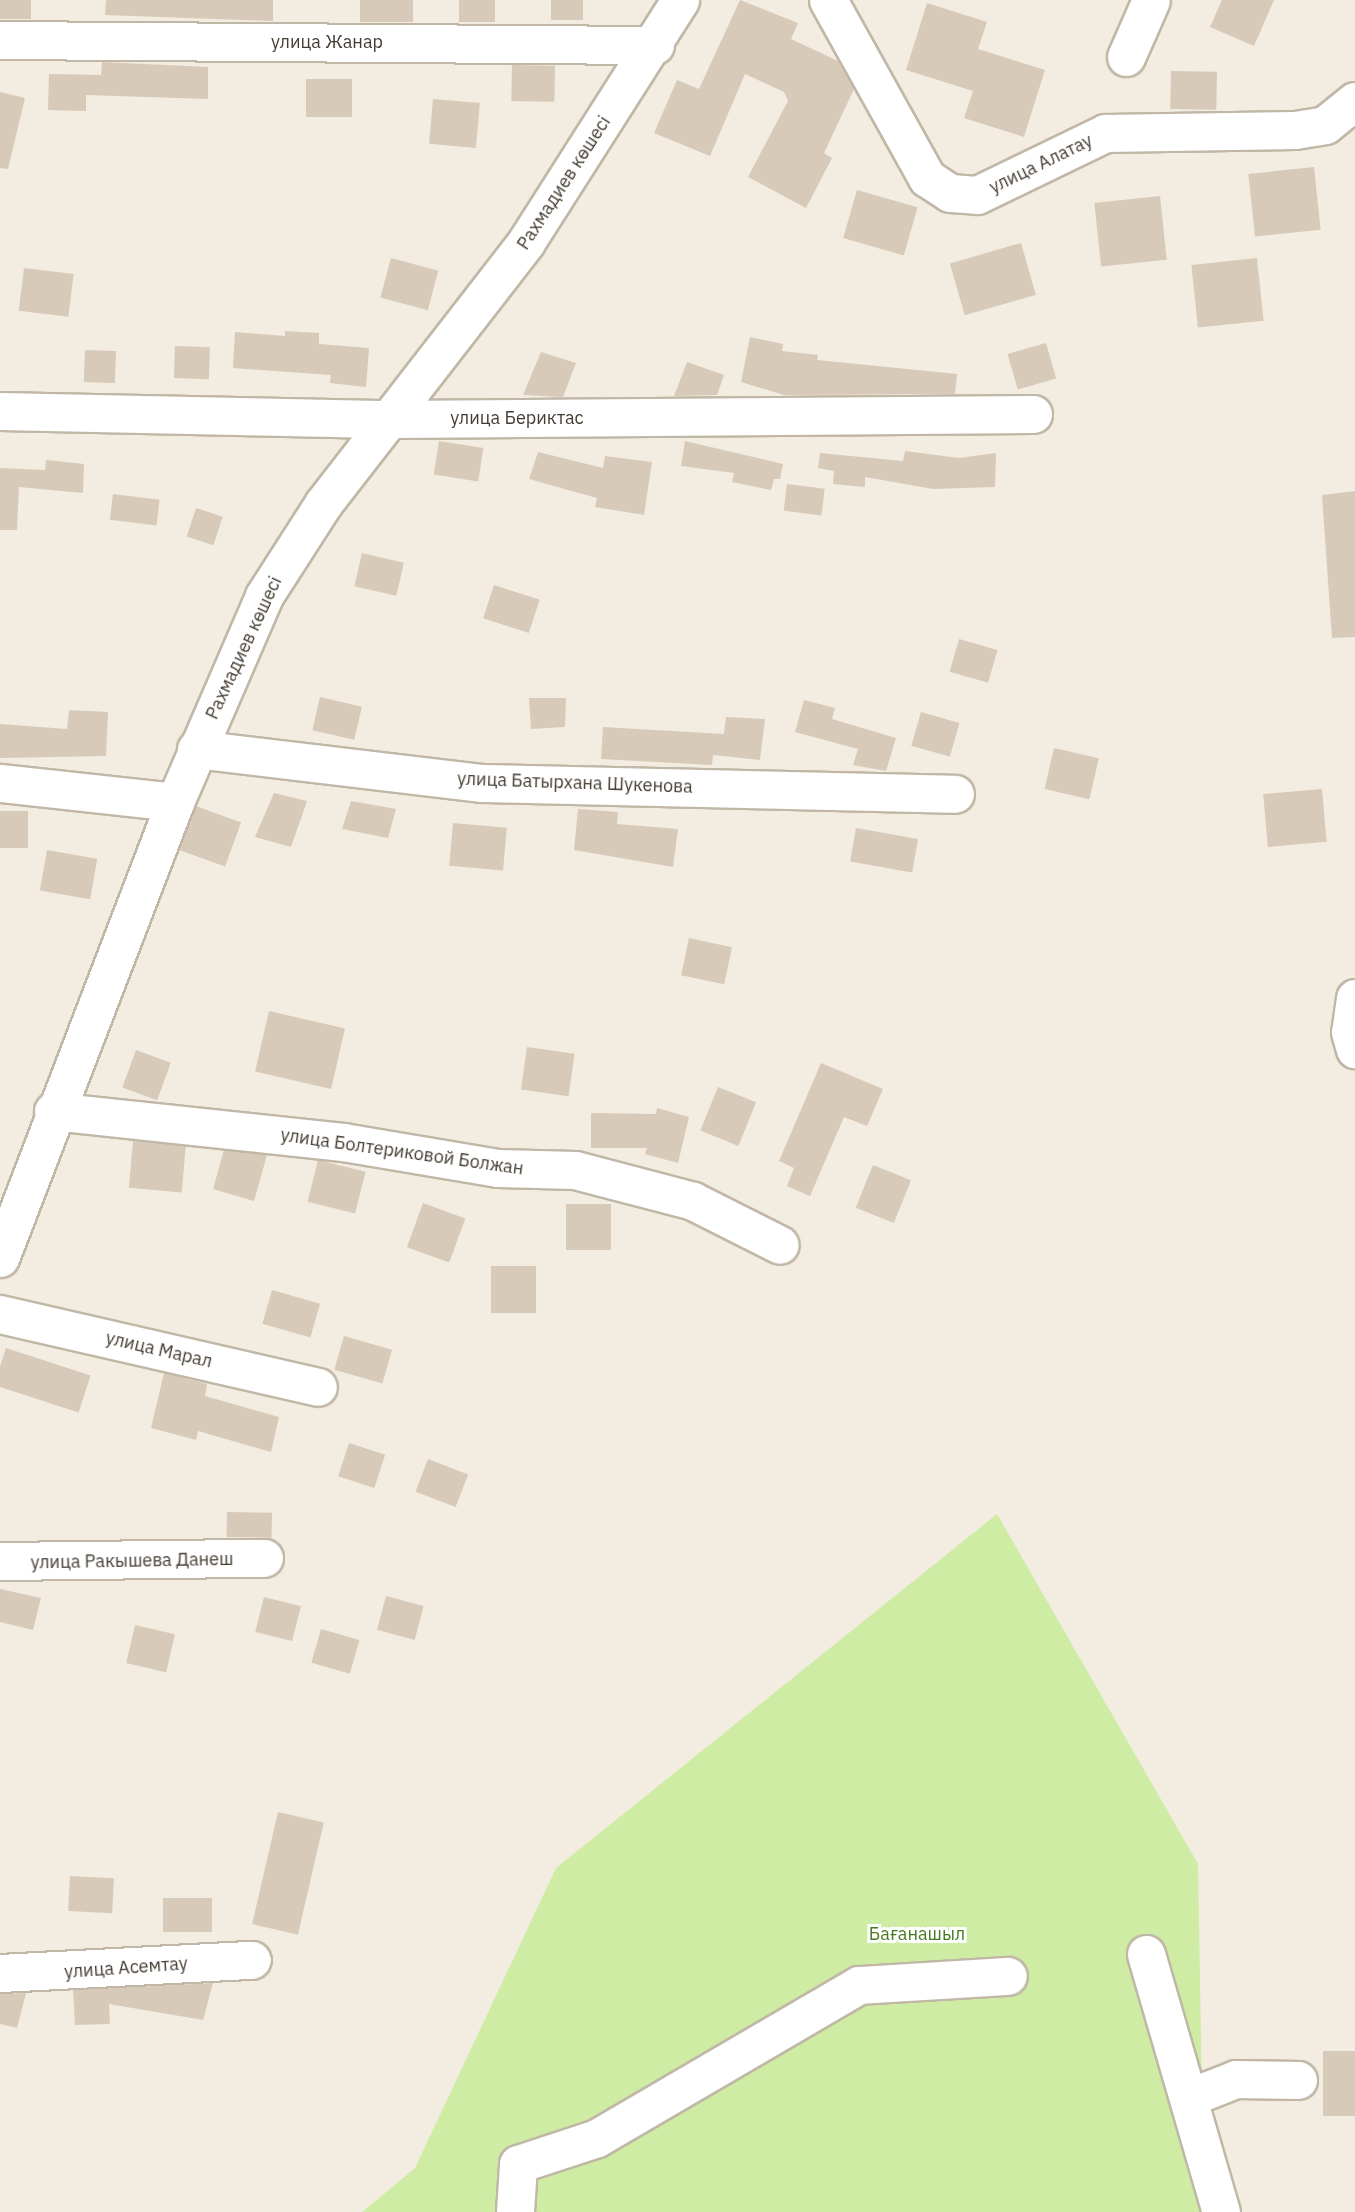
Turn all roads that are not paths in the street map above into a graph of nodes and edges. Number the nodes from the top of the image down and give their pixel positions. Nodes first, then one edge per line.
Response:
1 (680, 0) edge
2 (828, 0) edge
3 (1150, 0) edge
4 (0, 40) edge
5 (655, 45) junction
6 (1126, 57) dead end
7 (1355, 101) edge
8 (0, 411) edge
9 (1033, 414) dead end
10 (391, 419) junction
11 (196, 749) junction
12 (0, 783) edge
13 (955, 794) dead end
14 (175, 802) junction
15 (1355, 998) edge
16 (1355, 1049) edge
17 (53, 1111) junction
18 (9, 1208) edge
19 (780, 1245) dead end
20 (0, 1258) edge
21 (0, 1314) edge
22 (318, 1387) dead end
23 (264, 1558) dead end
24 (0, 1561) edge
25 (1146, 1954) dead end
26 (252, 1960) dead end
27 (0, 1973) edge
28 (1008, 1976) dead end
29 (1298, 2080) dead end
30 (1190, 2097) junction
31 (515, 2212) edge
32 (1221, 2212) edge

1 - 5 street, Рахмадиев көшесі
2 - 7 street, улица Алатау
3 - 6 street
4 - 5 street, улица Жанар
5 - 10 street, Рахмадиев көшесі
8 - 10 street, улица Бериктас
9 - 10 street, улица Бериктас
10 - 11 street, Рахмадиев көшесі
11 - 13 street, улица Батырхана Шукенова
11 - 14 street, Рахмадиев көшесі
12 - 14 street
14 - 17 street, Рахмадиев көшесі
15 - 16 street
17 - 18 street, Рахмадиев көшесі
17 - 19 street, улица Болтериковой Болжан
18 - 20 street, Рахмадиев көшесі
21 - 22 street, улица Марал
23 - 24 street, улица Ракышева Данеш
25 - 30 street
26 - 27 street, улица Асемтау
28 - 31 street
29 - 30 street
30 - 32 street

